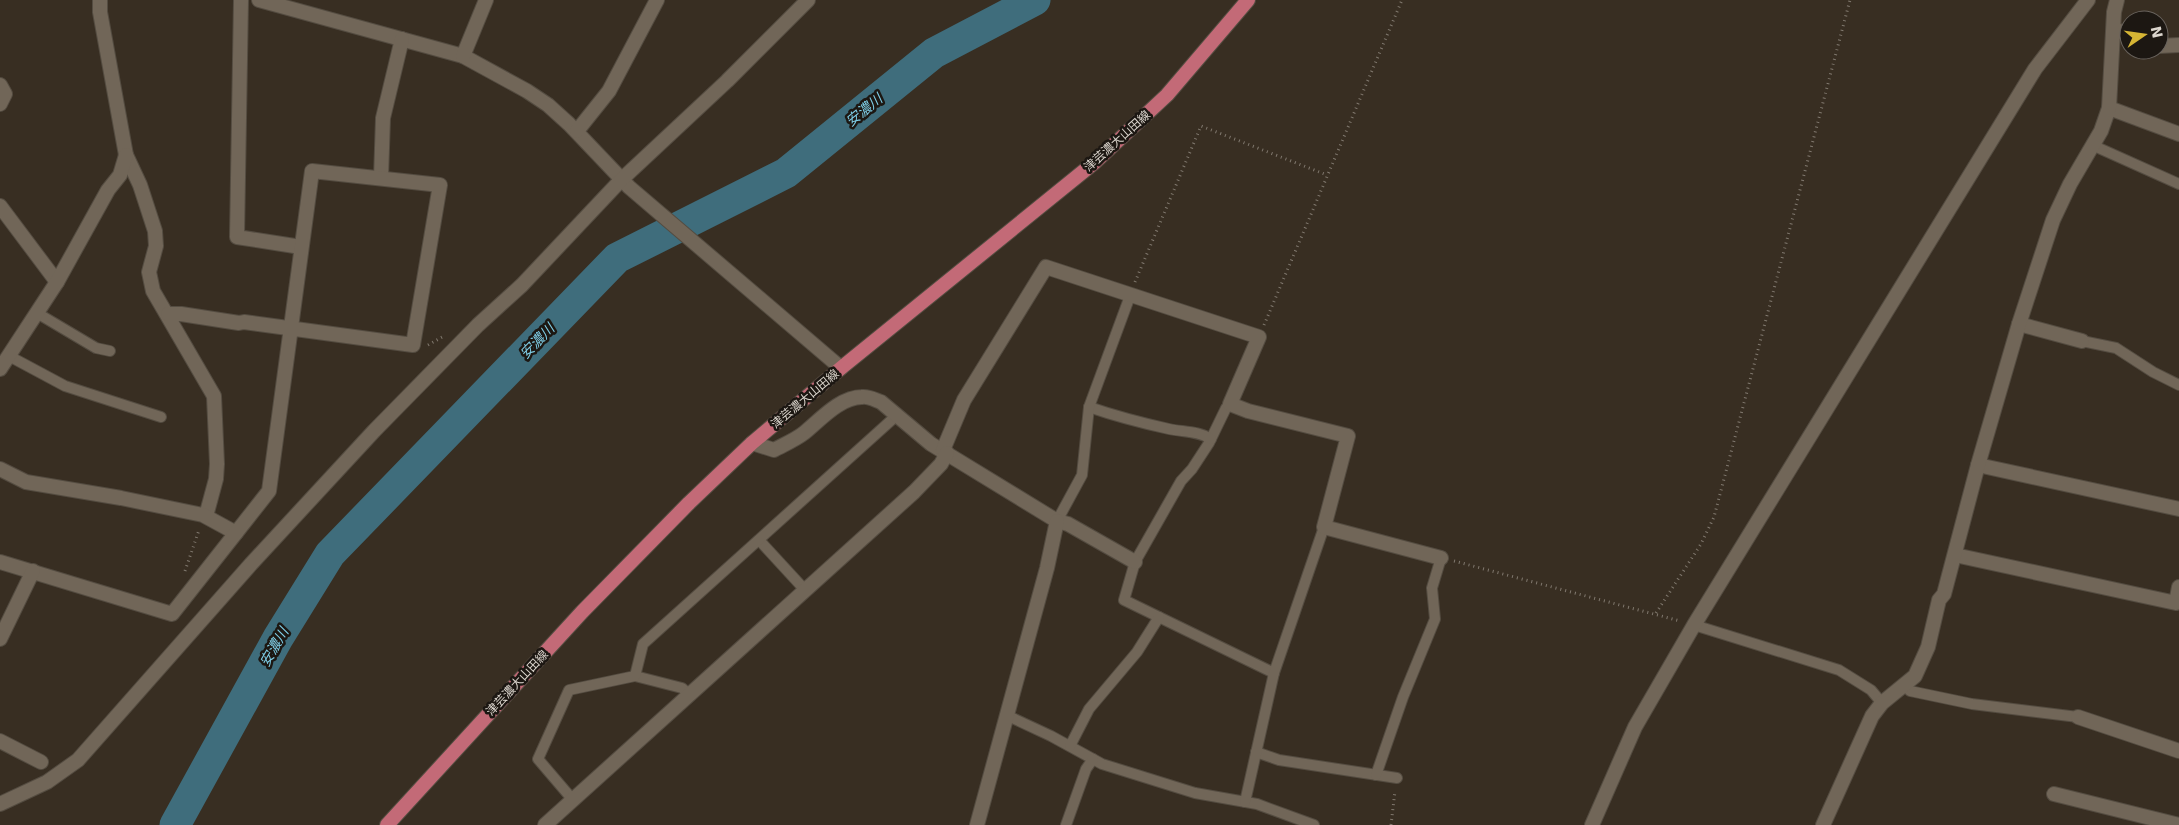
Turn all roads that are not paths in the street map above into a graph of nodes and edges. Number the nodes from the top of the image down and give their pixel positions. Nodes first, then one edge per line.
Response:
1 (100, 0) edge
2 (241, 0) edge
3 (259, 0) edge
4 (486, 0) edge
5 (657, 0) edge
6 (808, 0) edge
7 (1248, 0) edge
8 (2088, 0) edge
9 (2117, 0) edge
10 (2114, 29) junction
11 (2119, 31) edge
12 (402, 38) junction
13 (464, 56) junction
14 (0, 85) edge
15 (0, 104) edge
16 (2109, 108) junction
17 (577, 131) junction
18 (2179, 134) edge
19 (2092, 146) junction
20 (126, 156) junction
21 (381, 178) junction
22 (625, 184) junction
23 (2179, 184) edge
24 (0, 206) edge
25 (301, 246) junction
26 (57, 282) junction
27 (1130, 296) junction
28 (37, 313) junction
29 (168, 314) junction
30 (2019, 324) junction
31 (290, 329) junction
32 (2082, 342) joint
33 (110, 351) dead end
34 (9, 356) junction
35 (841, 368) junction
36 (0, 369) edge
37 (2179, 385) edge
38 (1230, 404) junction
39 (1089, 407) junction
40 (896, 416) junction
41 (161, 417) dead end
42 (1211, 439) junction
43 (752, 443) junction
44 (945, 451) junction
45 (1978, 466) junction
46 (0, 468) edge
47 (2179, 509) edge
48 (204, 515) junction
49 (1057, 521) junction
50 (1324, 527) junction
51 (236, 533) junction
52 (759, 540) junction
53 (1955, 555) junction
54 (1441, 558) joint
55 (0, 562) edge
56 (1136, 562) junction
57 (33, 571) junction
58 (2179, 587) edge
59 (805, 590) junction
60 (1158, 618) junction
61 (1694, 625) junction
62 (0, 639) edge
63 (1274, 673) junction
64 (635, 676) junction
65 (1904, 684) junction
66 (690, 694) junction
67 (1882, 703) junction
68 (1006, 715) junction
69 (2078, 717) joint
70 (0, 741) edge
71 (1070, 746) junction
72 (2179, 751) edge
73 (1256, 752) junction
74 (1093, 760) junction
75 (41, 762) dead end
76 (1376, 774) junction
77 (1397, 778) road end
78 (2054, 794) dead end
79 (573, 800) junction
80 (1245, 802) junction
81 (0, 804) edge
82 (387, 825) edge
83 (545, 825) edge
84 (977, 825) edge
85 (1066, 825) edge
86 (1314, 825) edge
87 (1592, 825) edge
88 (1823, 825) edge
89 (2179, 825) edge

1 - 20 street
2 - 25 street
3 - 12 street
4 - 13 street
5 - 17 street
6 - 22 street
7 - 35 main road, 津芸濃大山田線
8 - 61 street
9 - 10 street
10 - 11 street
10 - 16 street
12 - 13 street
12 - 21 street
13 - 17 street
14 - 15 street
16 - 18 street
16 - 19 street
17 - 22 street
19 - 23 lane
19 - 30 street
20 - 26 street
20 - 29 street
21 - 25 street
21 - 31 street
22 - 35 street
22 - 81 street
24 - 26 street
25 - 31 street
26 - 28 street
27 - 38 street
27 - 39 lane
27 - 44 street
28 - 33 lane
28 - 34 street
29 - 31 street
29 - 48 street
30 - 32 street
30 - 45 street
31 - 51 street
32 - 37 lane
34 - 36 street
34 - 41 lane
35 - 43 main road, 津芸濃大山田線
38 - 42 lane
38 - 50 street
39 - 42 lane
39 - 49 lane
40 - 43 street
40 - 44 street
40 - 52 lane
42 - 56 lane
43 - 82 main road, 津芸濃大山田線
44 - 49 street
44 - 59 street
45 - 47 street
45 - 53 street
46 - 48 street
48 - 51 street
49 - 56 street
49 - 68 street
50 - 54 street
50 - 63 lane
51 - 57 street
52 - 59 lane
52 - 64 lane
53 - 58 street
53 - 65 street
54 - 76 lane
55 - 57 street
56 - 60 lane
57 - 62 street
59 - 66 street
60 - 63 lane
60 - 71 lane
61 - 67 lane
61 - 87 street
63 - 73 lane
64 - 66 lane
64 - 79 lane
65 - 67 street
65 - 69 lane
66 - 79 street
67 - 88 street
68 - 71 lane
68 - 84 street
69 - 72 street
70 - 75 street
71 - 74 lane
73 - 76 lane
73 - 80 lane
74 - 80 lane
74 - 85 lane
76 - 77 lane
78 - 89 street
79 - 83 street
80 - 86 lane

